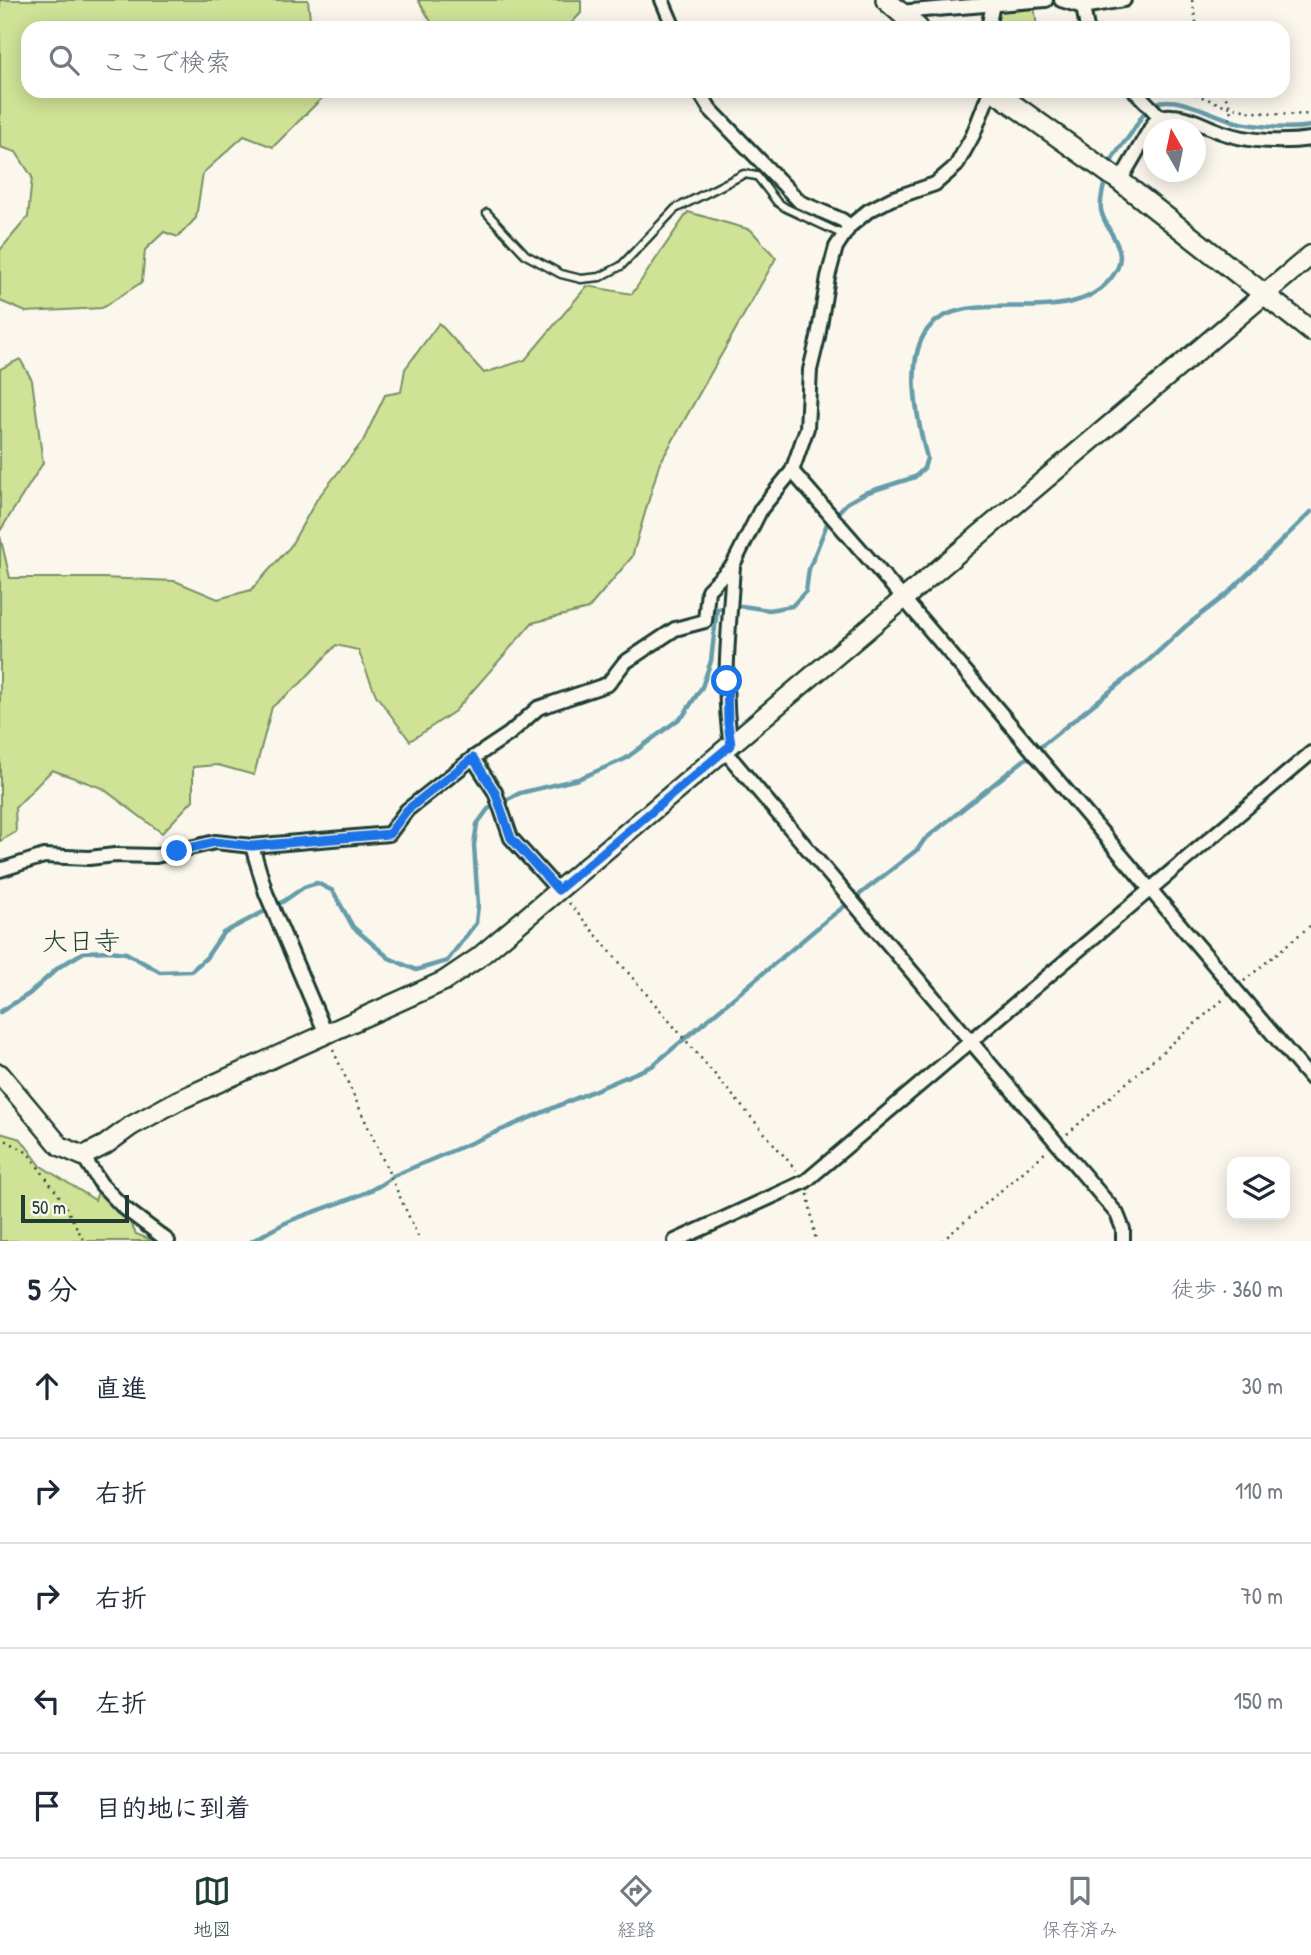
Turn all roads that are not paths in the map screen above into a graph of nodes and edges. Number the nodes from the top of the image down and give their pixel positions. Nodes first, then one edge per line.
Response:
1 (662, 0) edge
2 (1046, 0) edge
3 (1061, 0) edge
4 (1124, 0) edge
5 (993, 4) junction
6 (892, 6) edge
7 (1083, 8) junction
8 (671, 21) edge
9 (910, 21) edge
10 (990, 21) edge
11 (1086, 21) edge
12 (703, 98) edge
13 (989, 98) edge
14 (1002, 98) edge
15 (1141, 98) edge
16 (1160, 117) junction
17 (1311, 139) edge
18 (1120, 181) junction
19 (487, 213) dead end
20 (847, 231) junction
21 (1311, 255) edge
22 (1265, 295) junction
23 (1311, 331) edge
24 (792, 471) junction
25 (733, 565) junction
26 (903, 598) junction
27 (728, 748) junction
28 (1311, 753) edge
29 (473, 758) junction
30 (252, 846) junction
31 (0, 870) edge
32 (1150, 889) junction
33 (558, 890) junction
34 (326, 1034) junction
35 (970, 1042) junction
36 (0, 1075) edge
37 (1311, 1080) edge
38 (83, 1156) junction
39 (168, 1241) edge
40 (675, 1241) edge
41 (1124, 1241) edge

1 - 8 street
2 - 5 street
3 - 7 street
4 - 7 street
5 - 6 street
5 - 10 street
6 - 9 main road
7 - 11 street
12 - 20 street
13 - 20 street
14 - 18 main road
15 - 16 street
16 - 17 street
16 - 18 street
18 - 22 main road
19 - 20 lane
20 - 24 street
21 - 22 street
22 - 23 main road
22 - 26 street
24 - 25 street
24 - 26 street
25 - 27 street
25 - 29 street
26 - 27 street
26 - 32 street
27 - 33 street
27 - 35 street
28 - 32 street
29 - 30 street
29 - 33 street
30 - 31 street
30 - 34 street
32 - 35 street
32 - 37 street
33 - 34 street
34 - 38 street
35 - 40 street
35 - 41 street
36 - 38 street
38 - 39 street

